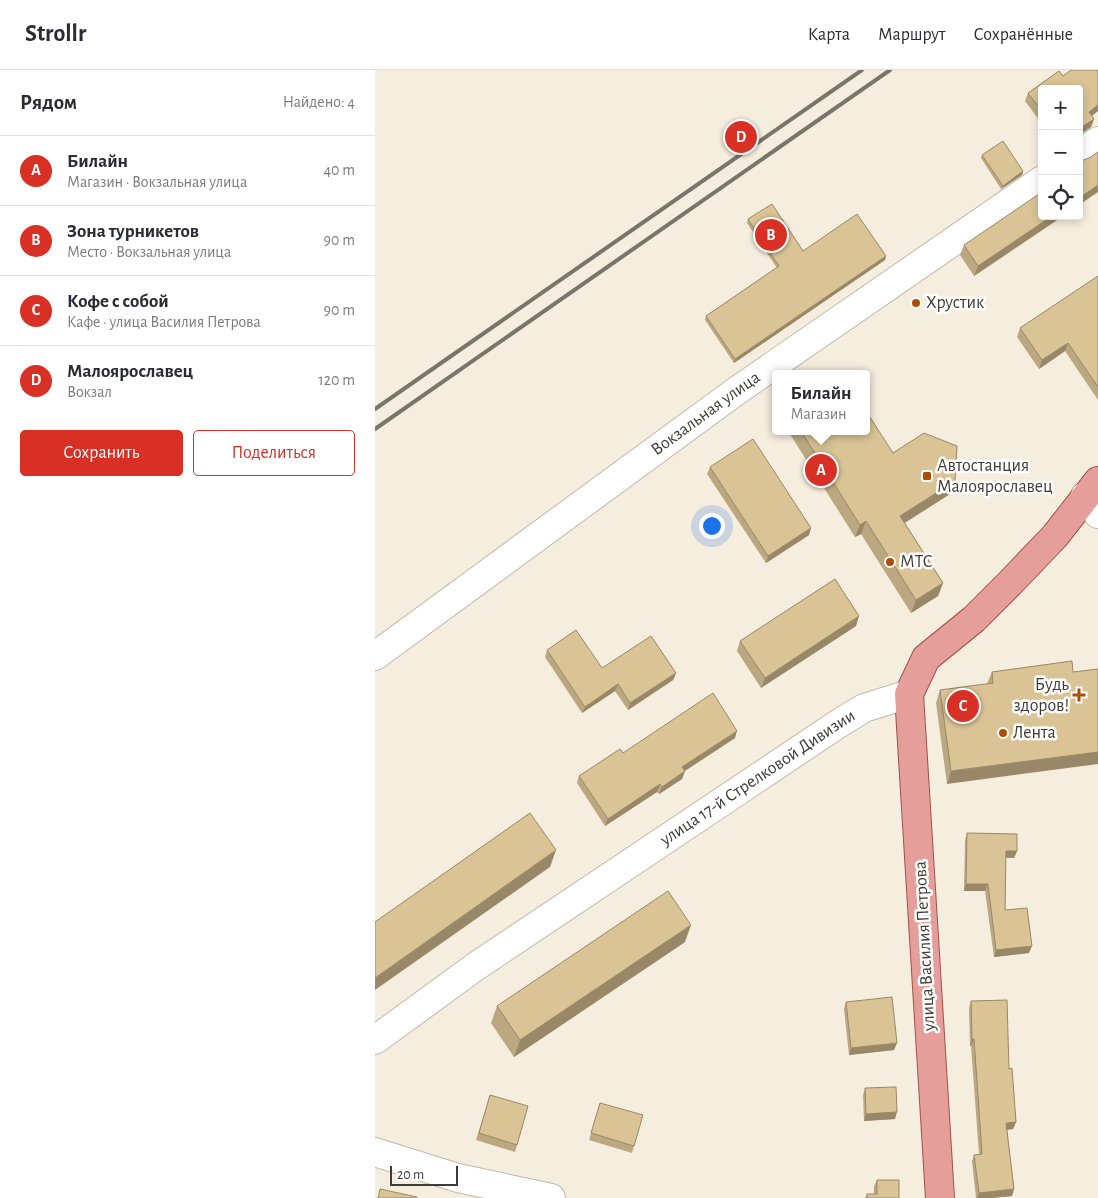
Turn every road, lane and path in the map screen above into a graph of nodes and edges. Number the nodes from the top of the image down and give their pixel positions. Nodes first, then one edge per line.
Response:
1 (1098, 141) edge
2 (1083, 151) edge
3 (1038, 183) edge
4 (1094, 497) edge
5 (375, 656) edge
6 (909, 694) junction
7 (375, 1040) edge
8 (375, 1152) edge
9 (456, 1188) edge
10 (551, 1198) edge
11 (940, 1198) edge

1 - 2 street
3 - 5 street, Вокзальная улица
4 - 6 main road
6 - 7 street, улица 17-й Стрелковой Дивизии
6 - 11 main road, улица Василия Петрова
8 - 9 street
9 - 10 street

